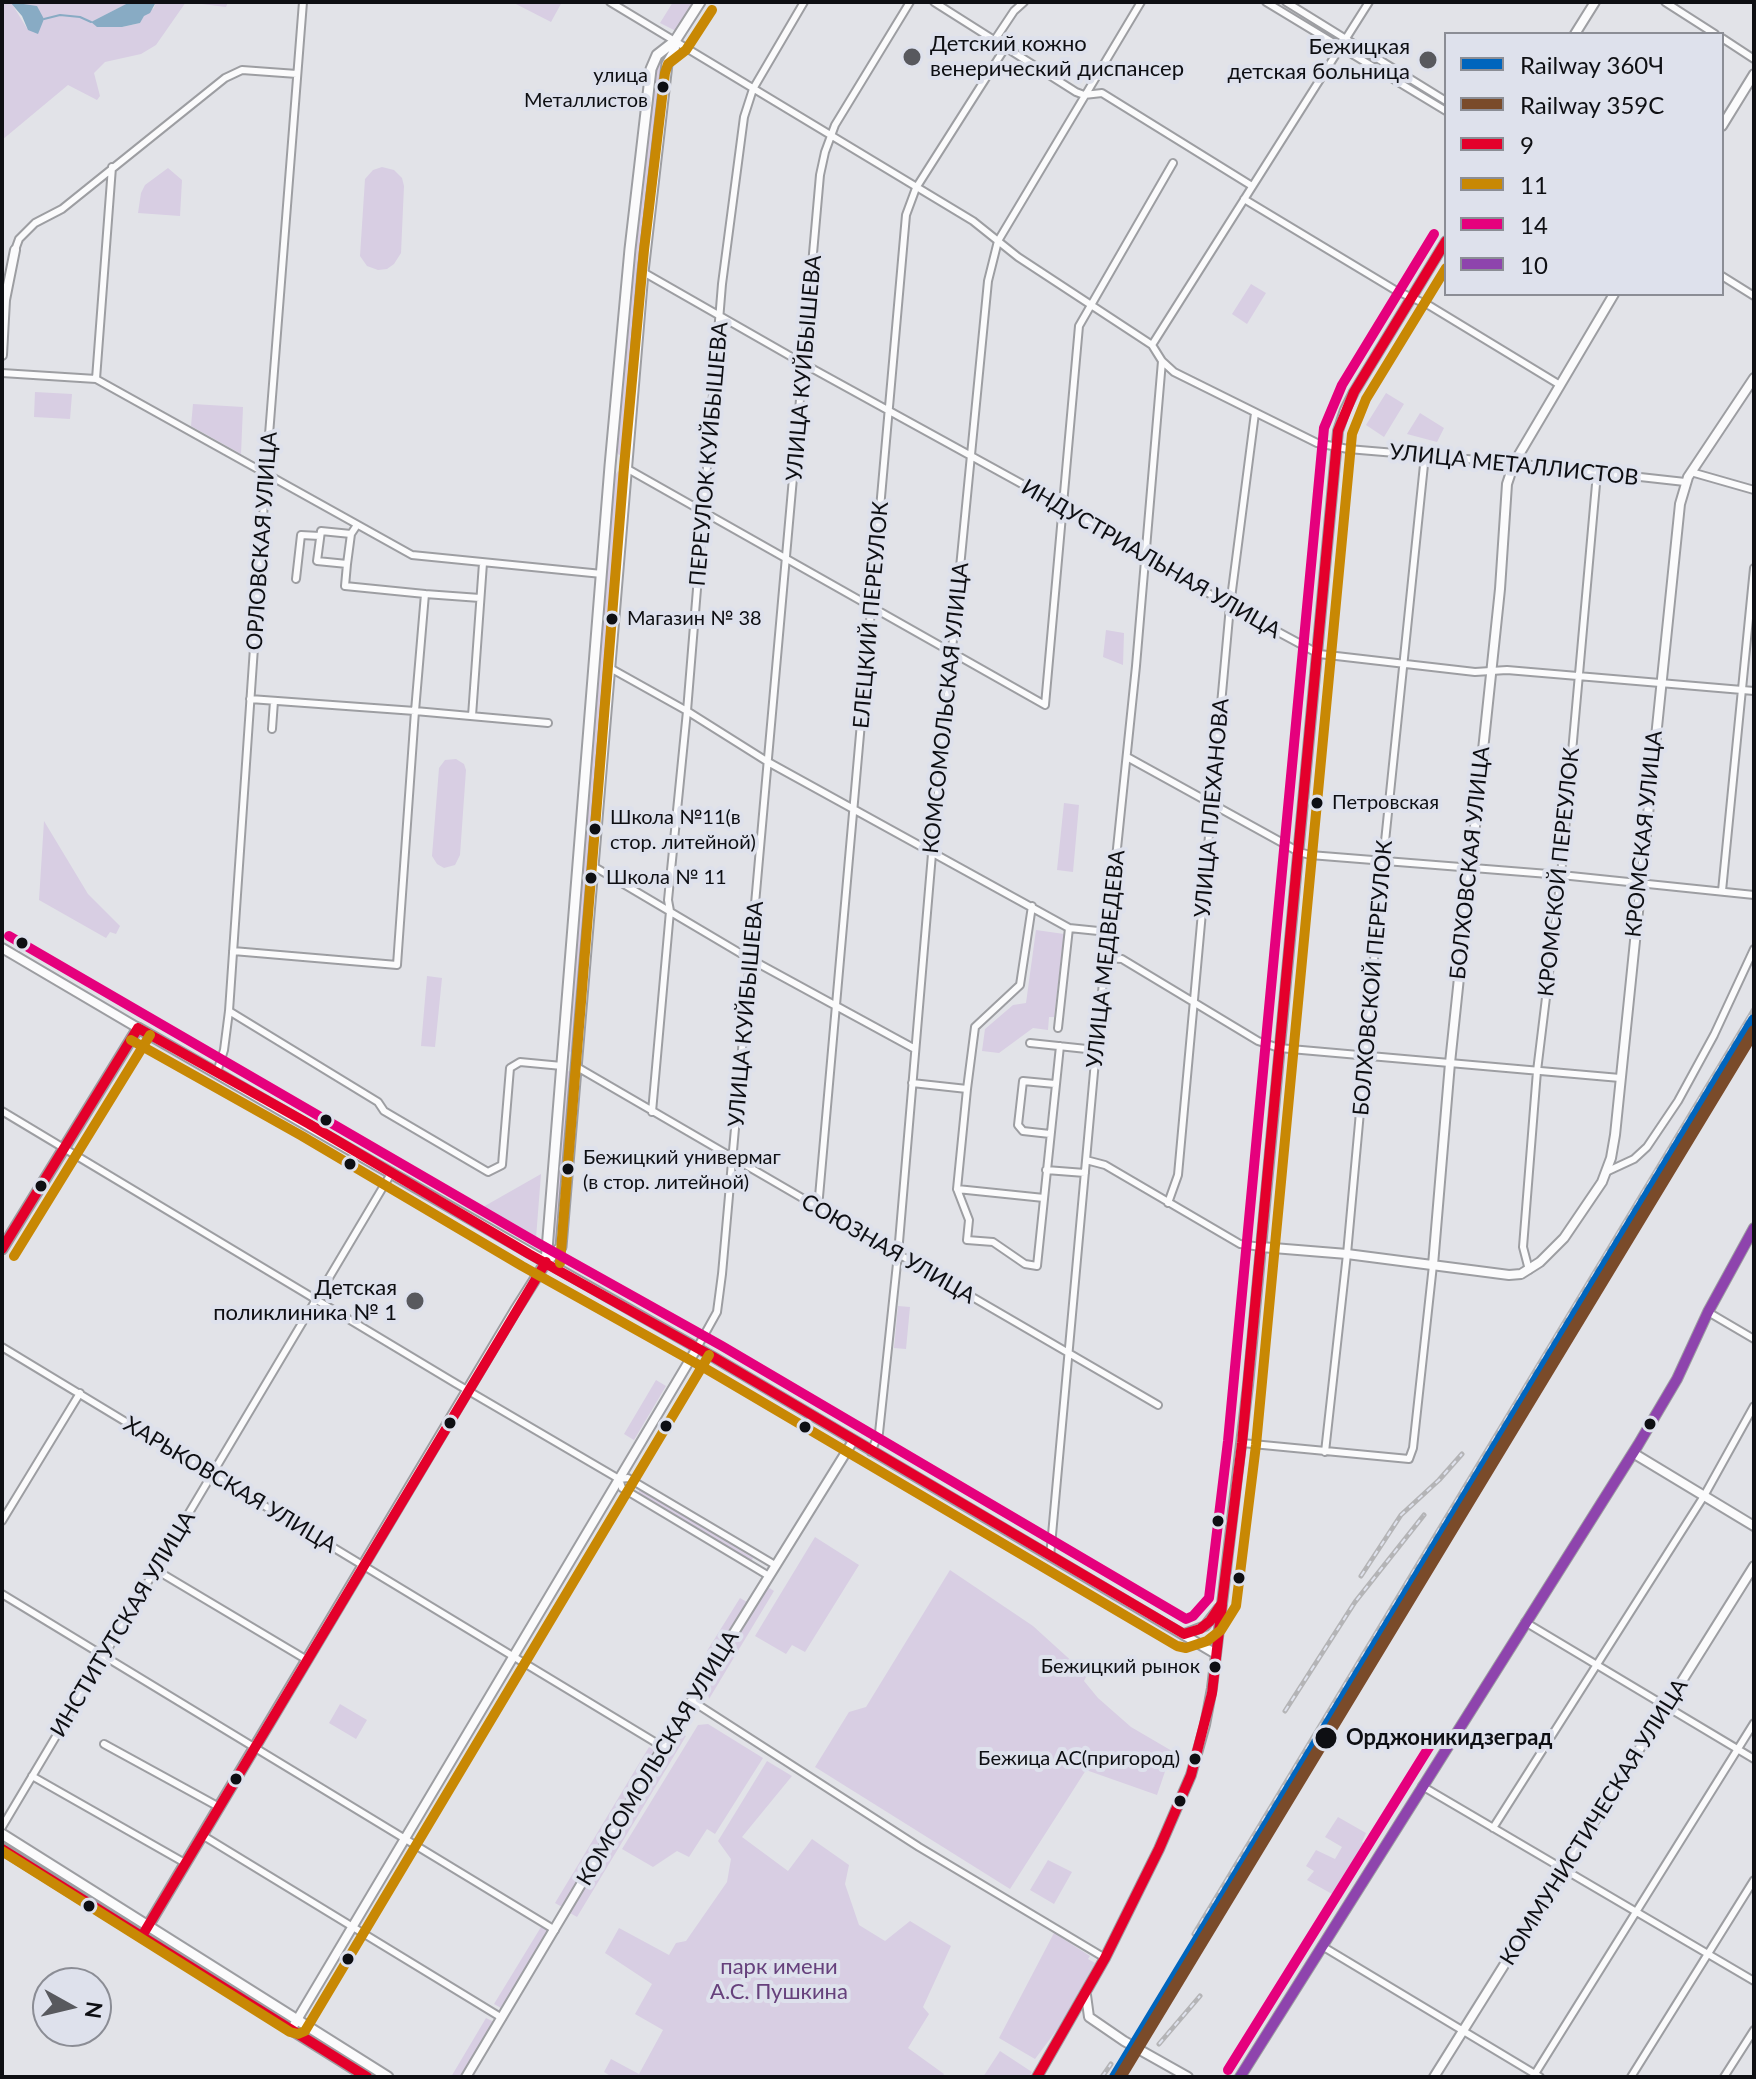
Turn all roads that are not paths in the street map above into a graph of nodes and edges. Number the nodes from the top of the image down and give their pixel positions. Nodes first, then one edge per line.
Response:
1 (610, 2) edge
2 (700, 2) edge
3 (804, 2) edge
4 (910, 2) edge
5 (934, 2) edge
6 (1024, 2) edge
7 (1141, 2) edge
8 (1266, 2) edge
9 (1286, 2) edge
10 (1369, 2) edge
11 (1595, 2) edge
12 (1665, 2) edge
13 (302, 5) edge
14 (1576, 32) edge
15 (1712, 32) edge
16 (1347, 39) junction
17 (1724, 39) edge
18 (675, 41) junction
19 (994, 41) junction
20 (1005, 48) junction
21 (1342, 48) junction
22 (1754, 59) edge
23 (297, 74) junction
24 (1754, 74) edge
25 (753, 89) junction
26 (1084, 95) junction
27 (1444, 100) edge
28 (1444, 110) edge
29 (1724, 123) edge
30 (830, 136) junction
31 (1173, 163) dead end
32 (112, 167) junction
33 (1252, 186) junction
34 (916, 188) junction
35 (1244, 199) junction
36 (998, 241) junction
37 (1444, 244) edge
38 (15, 250) joint
39 (643, 272) junction
40 (1724, 277) edge
41 (1613, 296) edge
42 (1754, 296) edge
43 (1412, 297) junction
44 (1090, 306) junction
45 (720, 317) junction
46 (1152, 345) junction
47 (2, 355) edge
48 (1162, 361) junction
49 (804, 364) junction
50 (2, 373) edge
51 (1754, 378) edge
52 (96, 379) junction
53 (1560, 385) junction
54 (888, 410) junction
55 (1255, 413) junction
56 (1336, 448) junction
57 (1425, 455) junction
58 (969, 457) junction
59 (1514, 463) junction
60 (610, 466) junction
61 (626, 468) junction
62 (1691, 472) junction
63 (266, 473) junction
64 (1597, 473) junction
65 (1685, 482) junction
66 (1754, 490) edge
67 (1062, 506) junction
68 (703, 510) junction
69 (357, 525) junction
70 (351, 534) junction
71 (320, 536) junction
72 (1143, 555) junction
73 (787, 560) junction
74 (483, 563) junction
75 (347, 564) junction
76 (1754, 568) edge
77 (602, 574) junction
78 (296, 579) dead end
79 (425, 594) junction
80 (480, 598) junction
81 (1230, 606) junction
82 (872, 608) junction
83 (954, 652) junction
84 (1319, 654) junction
85 (1404, 664) junction
86 (610, 668) junction
87 (1490, 670) junction
88 (1577, 676) junction
89 (1659, 683) junction
90 (1744, 690) junction
91 (1754, 691) edge
92 (250, 699) junction
93 (274, 701) junction
94 (415, 711) junction
95 (687, 711) junction
96 (472, 716) junction
97 (548, 723) dead end
98 (272, 729) dead end
99 (1127, 757) junction
100 (768, 762) junction
101 (1213, 805) junction
102 (854, 809) junction
103 (1299, 852) junction
104 (932, 854) junction
105 (1383, 861) junction
106 (593, 866) junction
107 (1470, 867) junction
108 (1561, 875) junction
109 (1640, 883) junction
110 (1722, 891) junction
111 (1754, 895) edge
112 (1032, 906) junction
113 (670, 911) junction
114 (1069, 928) junction
115 (1108, 932) junction
116 (2, 948) edge
117 (1754, 949) edge
118 (233, 951) junction
119 (1105, 958) junction
120 (750, 959) junction
121 (1194, 1003) junction
122 (836, 1007) junction
123 (229, 1011) junction
124 (138, 1028) junction
125 (1058, 1028) dead end
126 (1030, 1043) dead end
127 (1060, 1046) junction
128 (1279, 1048) junction
129 (915, 1049) junction
130 (1096, 1050) junction
131 (1367, 1057) junction
132 (1450, 1063) junction
133 (562, 1066) junction
134 (577, 1067) junction
135 (1537, 1071) junction
136 (217, 1072) junction
137 (1620, 1078) junction
138 (912, 1083) junction
139 (1055, 1084) junction
140 (967, 1089) junction
141 (2, 1111) edge
142 (652, 1112) junction
143 (1050, 1134) junction
144 (64, 1148) junction
145 (734, 1159) junction
146 (1086, 1160) junction
147 (1046, 1170) junction
148 (392, 1172) junction
149 (1606, 1172) junction
150 (1085, 1173) junction
151 (957, 1189) junction
152 (1044, 1198) junction
153 (1168, 1203) junction
154 (818, 1208) junction
155 (1754, 1228) edge
156 (1261, 1247) junction
157 (2, 1249) edge
158 (898, 1254) junction
159 (1347, 1254) junction
160 (546, 1262) junction
161 (1433, 1265) junction
162 (1529, 1270) junction
163 (315, 1299) junction
164 (1708, 1312) junction
165 (1754, 1339) edge
166 (2, 1347) edge
167 (697, 1348) junction
168 (1069, 1354) junction
169 (469, 1391) junction
170 (80, 1393) junction
171 (1158, 1405) dead end
172 (1754, 1406) edge
173 (853, 1441) junction
174 (1242, 1443) junction
175 (871, 1452) junction
176 (1325, 1452) junction
177 (1633, 1453) junction
178 (213, 1474) junction
179 (619, 1479) junction
180 (1704, 1496) junction
181 (2, 1521) edge
182 (1754, 1526) edge
183 (1050, 1557) junction
184 (775, 1565) junction
185 (1754, 1566) edge
186 (364, 1567) junction
187 (156, 1570) junction
188 (769, 1576) junction
189 (2, 1594) edge
190 (1222, 1603) junction
191 (1525, 1622) junction
192 (1184, 1634) junction
193 (1216, 1654) junction
194 (104, 1657) junction
195 (513, 1658) junction
196 (307, 1660) junction
197 (1597, 1664) junction
198 (692, 1701) junction
199 (1666, 1707) junction
200 (1754, 1723) edge
201 (104, 1744) dead end
202 (663, 1747) junction
203 (254, 1749) junction
204 (1737, 1749) junction
205 (1754, 1759) edge
206 (32, 1776) junction
207 (1422, 1786) junction
208 (219, 1807) junction
209 (2, 1827) edge
210 (1493, 1828) junction
211 (2, 1834) edge
212 (202, 1835) junction
213 (405, 1839) junction
214 (2, 1849) edge
215 (185, 1863) junction
216 (1564, 1870) junction
217 (1754, 1880) edge
218 (1634, 1911) junction
219 (148, 1926) junction
220 (352, 1927) junction
221 (555, 1930) junction
222 (142, 1936) junction
223 (1322, 1946) junction
224 (1708, 1955) junction
225 (1105, 1958) junction
226 (1754, 1981) edge
227 (1085, 1994) junction
228 (1089, 2016) junction
229 (502, 2018) junction
230 (297, 2020) junction
231 (1070, 2020) junction
232 (291, 2030) junction
233 (1754, 2030) edge
234 (1462, 2032) junction
235 (1536, 2076) edge
236 (367, 2077) edge
237 (388, 2077) edge
238 (466, 2077) edge
239 (1037, 2077) edge
240 (1188, 2077) edge
241 (1240, 2077) edge
242 (1434, 2077) edge
243 (1631, 2077) edge
244 (1724, 2077) edge

1 - 18 street, УЛИЦА МЕТАЛЛИСТОВ
2 - 18 main road
3 - 25 street, ПЕРЕУЛОК КУЙБЫШЕВА
4 - 30 street, УЛИЦА КУЙБЫШЕВА
5 - 19 street
6 - 19 street
7 - 26 street, КОМСОМОЛЬСКАЯ УЛИЦА
8 - 21 street
9 - 16 street
10 - 16 street
11 - 14 main road
12 - 15 street
13 - 23 street, ОРЛОВСКАЯ УЛИЦА
16 - 21 street
16 - 27 street
17 - 22 street
18 - 25 street, УЛИЦА МЕТАЛЛИСТОВ
18 - 39 main road
18 - 60 main road
19 - 20 street
20 - 26 street
20 - 34 street, ЕЛЕЦКИЙ ПЕРЕУЛОК
21 - 28 street
21 - 33 street
23 - 32 street
23 - 63 street, ОРЛОВСКАЯ УЛИЦА
24 - 29 main road
25 - 30 street, УЛИЦА МЕТАЛЛИСТОВ
25 - 45 street, ПЕРЕУЛОК КУЙБЫШЕВА
26 - 33 street
26 - 36 street, КОМСОМОЛЬСКАЯ УЛИЦА
30 - 34 street, УЛИЦА МЕТАЛЛИСТОВ
30 - 49 street, УЛИЦА КУЙБЫШЕВА
31 - 44 street
32 - 38 street
32 - 52 street
33 - 35 street
34 - 36 street, УЛИЦА МЕТАЛЛИСТОВ
34 - 54 street, ЕЛЕЦКИЙ ПЕРЕУЛОК
35 - 43 street
35 - 46 street
36 - 44 street, УЛИЦА МЕТАЛЛИСТОВ
36 - 58 street, КОМСОМОЛЬСКАЯ УЛИЦА
37 - 43 main road
38 - 47 main road
39 - 45 street, ИНДУСТРИАЛЬНАЯ УЛИЦА
39 - 61 main road
40 - 42 street
41 - 53 main road, БОЛХОВСКАЯ УЛИЦА
43 - 53 street
43 - 56 main road
44 - 46 street, УЛИЦА МЕТАЛЛИСТОВ
44 - 67 street
45 - 49 street, ИНДУСТРИАЛЬНАЯ УЛИЦА
45 - 68 street, ПЕРЕУЛОК КУЙБЫШЕВА
46 - 48 street, УЛИЦА МЕТАЛЛИСТОВ
48 - 55 street, УЛИЦА МЕТАЛЛИСТОВ
48 - 72 street, УЛИЦА МЕДВЕДЕВА
49 - 54 street, ИНДУСТРИАЛЬНАЯ УЛИЦА
49 - 73 street, УЛИЦА КУЙБЫШЕВА
50 - 52 street
51 - 62 main road, КРОМСКАЯ УЛИЦА
52 - 63 street
53 - 59 main road, БОЛХОВСКАЯ УЛИЦА
54 - 58 street, ИНДУСТРИАЛЬНАЯ УЛИЦА
54 - 82 street, ЕЛЕЦКИЙ ПЕРЕУЛОК
55 - 56 street, УЛИЦА МЕТАЛЛИСТОВ
55 - 81 street, УЛИЦА ПЛЕХАНОВА
56 - 57 street, УЛИЦА МЕТАЛЛИСТОВ
56 - 84 main road
57 - 59 street, УЛИЦА МЕТАЛЛИСТОВ
57 - 85 street, БОЛХОВСКОЙ ПЕРЕУЛОК
58 - 67 street, ИНДУСТРИАЛЬНАЯ УЛИЦА
58 - 83 street, КОМСОМОЛЬСКАЯ УЛИЦА
59 - 64 street, УЛИЦА МЕТАЛЛИСТОВ
59 - 87 main road, БОЛХОВСКАЯ УЛИЦА
60 - 61 main road
60 - 77 main road
61 - 68 street
61 - 86 main road
62 - 65 main road, КРОМСКАЯ УЛИЦА
62 - 66 street
63 - 69 street
63 - 92 street, ОРЛОВСКАЯ УЛИЦА
64 - 65 street, УЛИЦА МЕТАЛЛИСТОВ
64 - 88 street, КРОМСКОЙ ПЕРЕУЛОК
65 - 89 main road, КРОМСКАЯ УЛИЦА
67 - 72 street, ИНДУСТРИАЛЬНАЯ УЛИЦА
67 - 83 street
68 - 73 street
68 - 95 street, ПЕРЕУЛОК КУЙБЫШЕВА
69 - 70 street
69 - 74 street
70 - 71 street
70 - 75 street
71 - 75 street
71 - 78 street
72 - 81 street, ИНДУСТРИАЛЬНАЯ УЛИЦА
72 - 99 street, УЛИЦА МЕДВЕДЕВА
73 - 82 street
73 - 100 street, УЛИЦА КУЙБЫШЕВА
74 - 77 street
74 - 80 street
75 - 79 street
76 - 90 street
77 - 133 main road
79 - 80 street
79 - 94 street
80 - 96 street
81 - 84 street, ИНДУСТРИАЛЬНАЯ УЛИЦА
81 - 101 street, УЛИЦА ПЛЕХАНОВА
82 - 83 street
82 - 102 street, ЕЛЕЦКИЙ ПЕРЕУЛОК
83 - 104 street, КОМСОМОЛЬСКАЯ УЛИЦА
84 - 85 street, ИНДУСТРИАЛЬНАЯ УЛИЦА
84 - 103 main road
85 - 87 street, ИНДУСТРИАЛЬНАЯ УЛИЦА
85 - 105 street, БОЛХОВСКОЙ ПЕРЕУЛОК
86 - 95 street
86 - 106 main road
87 - 88 street, ИНДУСТРИАЛЬНАЯ УЛИЦА
87 - 107 main road, БОЛХОВСКАЯ УЛИЦА
88 - 89 street, ИНДУСТРИАЛЬНАЯ УЛИЦА
88 - 108 street, КРОМСКОЙ ПЕРЕУЛОК
89 - 90 street, ИНДУСТРИАЛЬНАЯ УЛИЦА
89 - 109 main road, КРОМСКАЯ УЛИЦА
90 - 91 street, ИНДУСТРИАЛЬНАЯ УЛИЦА
90 - 110 street
92 - 93 street
92 - 118 street, ОРЛОВСКАЯ УЛИЦА
93 - 94 street
93 - 98 street
94 - 96 street
94 - 118 street
95 - 100 street
95 - 113 street, ПЕРЕУЛОК КУЙБЫШЕВА
96 - 97 street
99 - 101 street
99 - 115 street, УЛИЦА МЕДВЕДЕВА
100 - 102 street
100 - 120 street, УЛИЦА КУЙБЫШЕВА
101 - 103 street
101 - 121 street, УЛИЦА ПЛЕХАНОВА
102 - 104 street
102 - 122 street, ЕЛЕЦКИЙ ПЕРЕУЛОК
103 - 105 street
103 - 128 main road
104 - 112 street
104 - 129 street, КОМСОМОЛЬСКАЯ УЛИЦА
105 - 107 street
105 - 131 street, БОЛХОВСКОЙ ПЕРЕУЛОК
106 - 113 street
106 - 134 main road
107 - 108 street
107 - 132 main road, БОЛХОВСКАЯ УЛИЦА
108 - 109 street
108 - 135 street, КРОМСКОЙ ПЕРЕУЛОК
109 - 110 street
109 - 137 main road, КРОМСКАЯ УЛИЦА
110 - 111 street
112 - 114 street
112 - 140 street
113 - 120 street
113 - 142 street, ПЕРЕУЛОК КУЙБЫШЕВА
114 - 115 street
114 - 125 street
115 - 119 street, УЛИЦА МЕДВЕДЕВА
116 - 124 main road
117 - 149 street
118 - 123 street, ОРЛОВСКАЯ УЛИЦА
119 - 121 street
119 - 130 street, УЛИЦА МЕДВЕДЕВА
120 - 122 street
120 - 145 street, УЛИЦА КУЙБЫШЕВА
121 - 128 street
121 - 153 street, УЛИЦА ПЛЕХАНОВА
122 - 129 street
122 - 154 street, ЕЛЕЦКИЙ ПЕРЕУЛОК
123 - 133 street
123 - 136 street, ОРЛОВСКАЯ УЛИЦА
124 - 136 main road
124 - 144 main road
126 - 127 street
127 - 130 street
127 - 139 street
128 - 131 street
128 - 156 main road
129 - 138 street, КОМСОМОЛЬСКАЯ УЛИЦА
130 - 146 street, УЛИЦА МЕДВЕДЕВА
131 - 132 street
131 - 159 street, БОЛХОВСКОЙ ПЕРЕУЛОК
132 - 135 street
132 - 161 main road, БОЛХОВСКАЯ УЛИЦА
133 - 134 main road
133 - 160 main road
134 - 142 street, СОЮЗНАЯ УЛИЦА
134 - 160 main road
135 - 137 street
135 - 162 street, КРОМСКОЙ ПЕРЕУЛОК
136 - 148 main road
137 - 149 main road, КРОМСКАЯ УЛИЦА
138 - 140 street
138 - 158 street, КОМСОМОЛЬСКАЯ УЛИЦА
139 - 143 street
139 - 143 street
140 - 151 street
141 - 144 street
142 - 145 street, СОЮЗНАЯ УЛИЦА
143 - 147 street
144 - 157 main road
144 - 163 street
145 - 154 street, СОЮЗНАЯ УЛИЦА
145 - 167 street, УЛИЦА КУЙБЫШЕВА
146 - 150 street, УЛИЦА МЕДВЕДЕВА
146 - 153 street
147 - 150 street
147 - 152 street
148 - 160 main road
148 - 163 street, ИНСТИТУТСКАЯ УЛИЦА
149 - 162 main road, КРОМСКАЯ УЛИЦА
150 - 168 street, УЛИЦА МЕДВЕДЕВА
151 - 152 street
151 - 152 street
153 - 156 street
154 - 158 street, СОЮЗНАЯ УЛИЦА
155 - 164 main road
156 - 159 main road
156 - 174 main road
158 - 168 street, СОЮЗНАЯ УЛИЦА
158 - 175 street, КОМСОМОЛЬСКАЯ УЛИЦА
159 - 161 main road
159 - 176 street, БОЛХОВСКОЙ ПЕРЕУЛОК
160 - 167 main road
160 - 169 main road
161 - 162 main road, КРОМСКАЯ УЛИЦА
161 - 176 street, БОЛХОВСКАЯ УЛИЦА
163 - 169 street
163 - 178 street, ИНСТИТУТСКАЯ УЛИЦА
164 - 165 street
164 - 177 main road
166 - 170 street, ХАРЬКОВСКАЯ УЛИЦА
167 - 173 main road
167 - 179 main road, УЛИЦА КУЙБЫШЕВА
168 - 171 street, СОЮЗНАЯ УЛИЦА
168 - 183 street, УЛИЦА МЕДВЕДЕВА
169 - 179 street
169 - 186 main road
170 - 178 street, ХАРЬКОВСКАЯ УЛИЦА
170 - 181 street
172 - 180 street
173 - 175 main road
173 - 184 main road, КОМСОМОЛЬСКАЯ УЛИЦА
174 - 176 street
174 - 190 main road
175 - 183 main road
177 - 180 main road
177 - 191 main road
178 - 186 street, ХАРЬКОВСКАЯ УЛИЦА
178 - 187 street, ИНСТИТУТСКАЯ УЛИЦА
179 - 184 street
179 - 188 street
179 - 195 main road, УЛИЦА КУЙБЫШЕВА
180 - 182 main road
180 - 197 street
183 - 192 main road
184 - 188 main road, КОМСОМОЛЬСКАЯ УЛИЦА
185 - 199 main road, КОММУНИСТИЧЕСКАЯ УЛИЦА
186 - 195 street, ХАРЬКОВСКАЯ УЛИЦА
186 - 196 main road
187 - 194 street, ИНСТИТУТСКАЯ УЛИЦА
187 - 196 street
188 - 198 main road, КОМСОМОЛЬСКАЯ УЛИЦА
189 - 194 street
190 - 192 main road
190 - 193 main road
191 - 197 street
191 - 207 main road
192 - 193 main road
193 - 225 main road
194 - 203 street
194 - 206 street, ИНСТИТУТСКАЯ УЛИЦА
195 - 202 street, ХАРЬКОВСКАЯ УЛИЦА
195 - 213 main road, УЛИЦА КУЙБЫШЕВА
196 - 203 main road
197 - 199 street
197 - 210 street
198 - 202 main road, КОМСОМОЛЬСКАЯ УЛИЦА
198 - 225 street
199 - 204 street
199 - 216 main road, КОММУНИСТИЧЕСКАЯ УЛИЦА
200 - 204 street
201 - 208 street
202 - 221 main road, КОМСОМОЛЬСКАЯ УЛИЦА
203 - 208 main road
203 - 213 street
204 - 205 street
204 - 218 street
206 - 209 street, ИНСТИТУТСКАЯ УЛИЦА
206 - 215 street
207 - 210 street
207 - 223 main road
208 - 212 main road
210 - 216 street
211 - 219 main road
212 - 215 main road
212 - 220 street
213 - 220 main road, УЛИЦА КУЙБЫШЕВА
213 - 221 street
214 - 222 main road
215 - 219 main road
216 - 218 street
216 - 234 main road, КОММУНИСТИЧЕСКАЯ УЛИЦА
217 - 224 street
218 - 224 street
218 - 235 street
219 - 222 main road
219 - 230 main road
220 - 229 street
220 - 230 main road, УЛИЦА КУЙБЫШЕВА
221 - 229 main road, КОМСОМОЛЬСКАЯ УЛИЦА
222 - 232 main road
223 - 234 street
223 - 241 main road
224 - 226 street
224 - 243 street
225 - 227 main road
227 - 228 main road
227 - 231 main road
228 - 231 main road
228 - 240 main road
229 - 238 main road, КОМСОМОЛЬСКАЯ УЛИЦА
230 - 232 main road, УЛИЦА КУЙБЫШЕВА
230 - 237 main road
231 - 239 main road
232 - 236 main road
233 - 244 street
234 - 235 street
234 - 242 main road, КОММУНИСТИЧЕСКАЯ УЛИЦА

